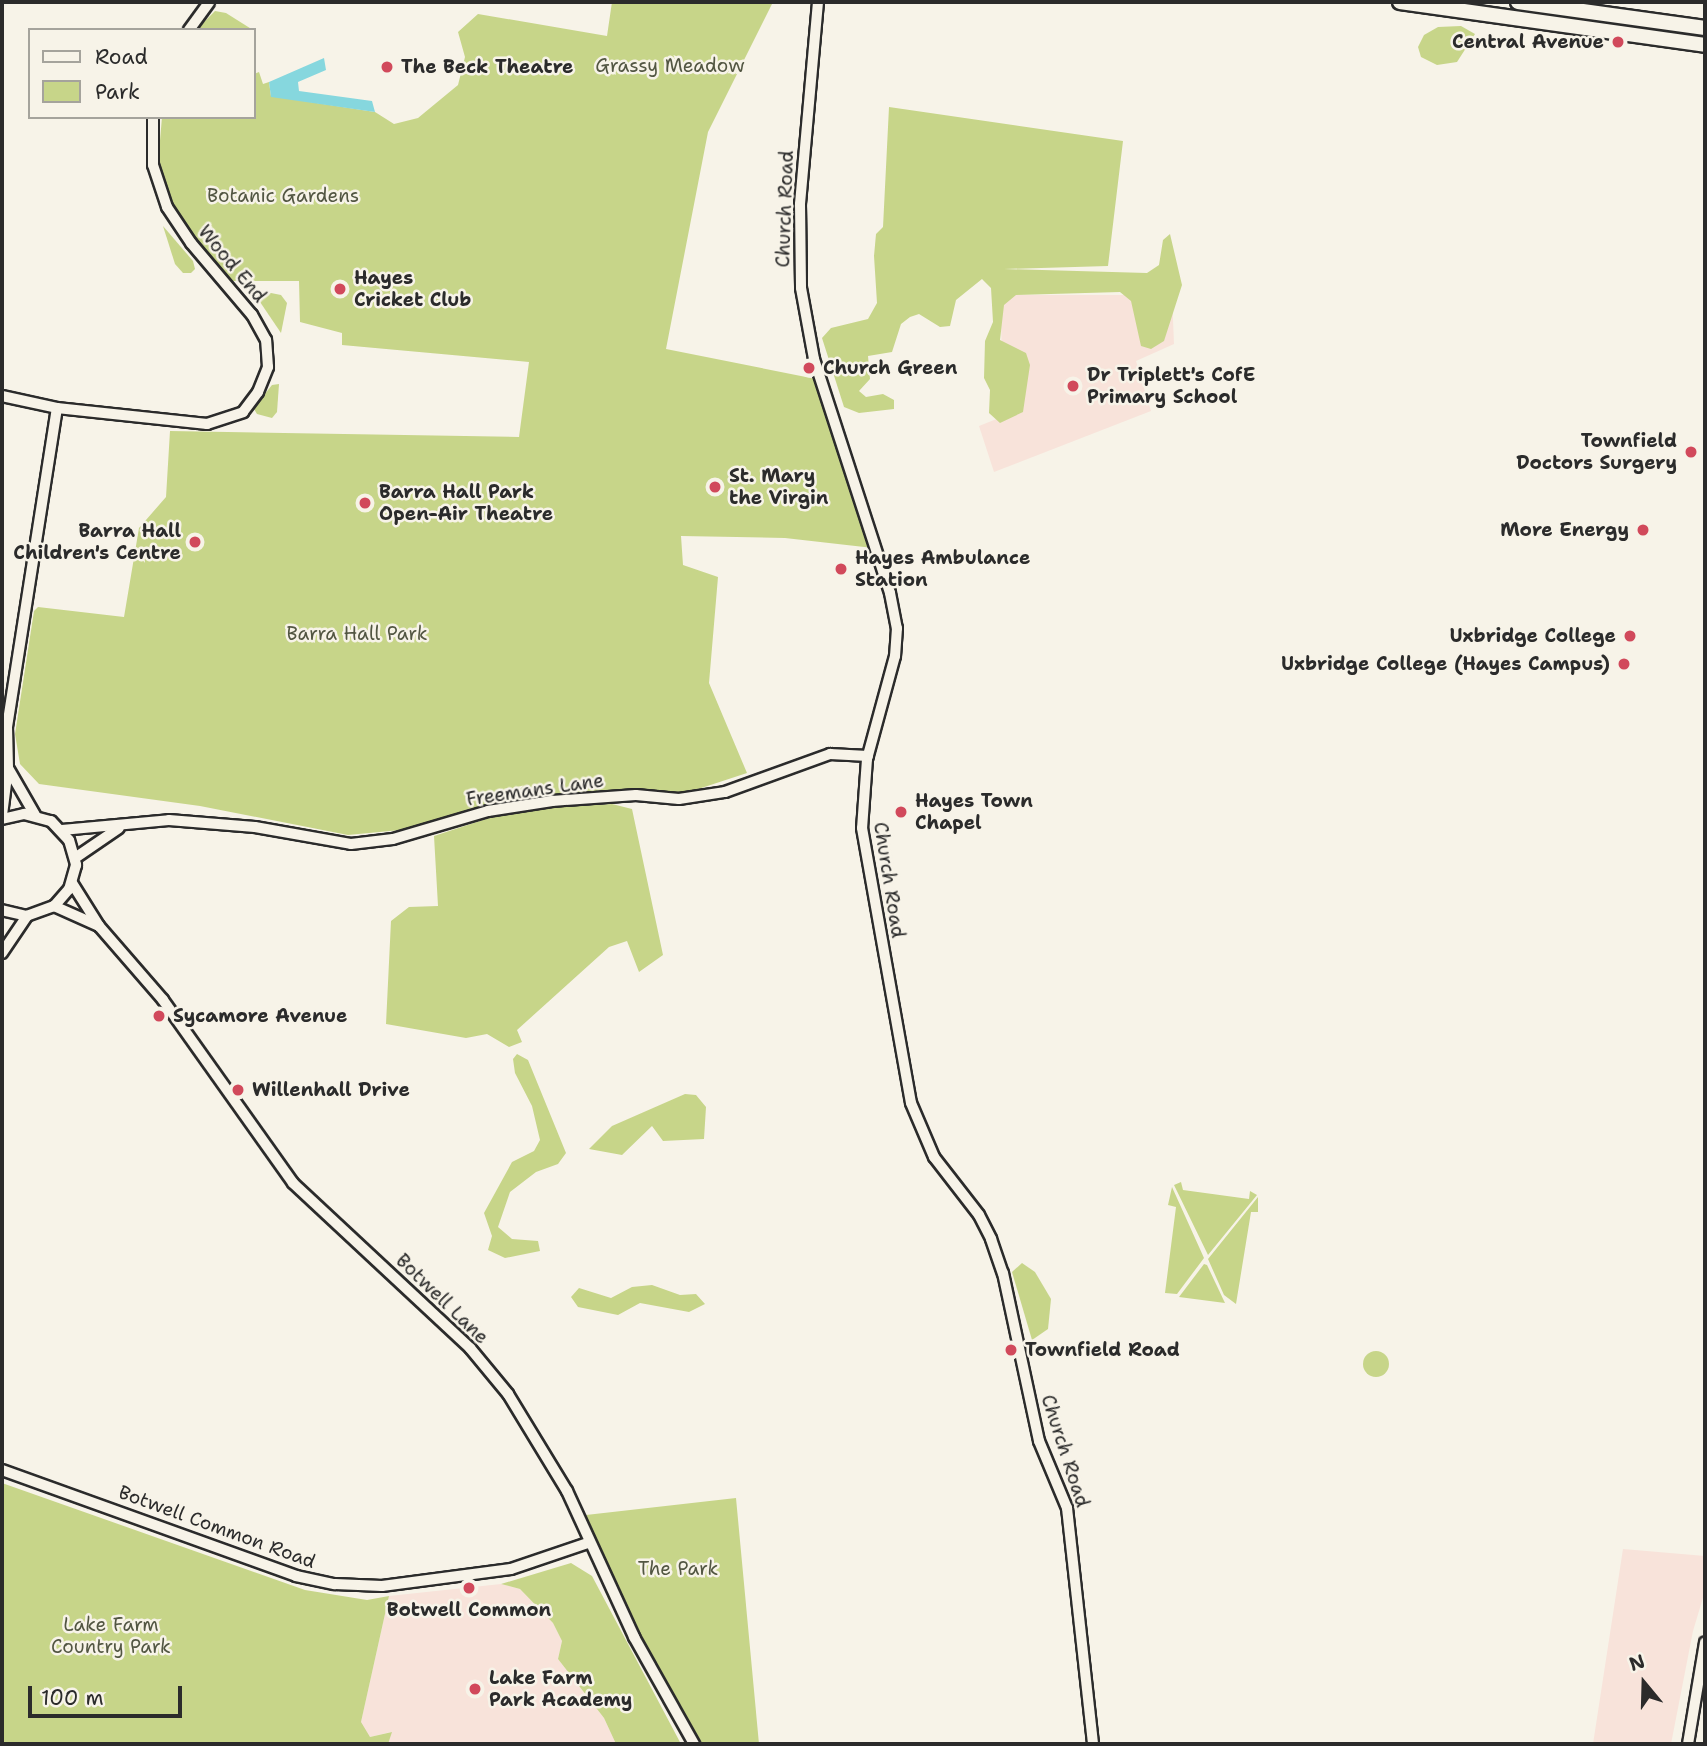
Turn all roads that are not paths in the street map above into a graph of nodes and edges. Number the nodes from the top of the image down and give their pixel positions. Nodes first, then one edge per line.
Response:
1 (209, 2) edge
2 (818, 2) edge
3 (1400, 2) edge
4 (1518, 2) edge
5 (190, 28) edge
6 (1705, 28) edge
7 (1705, 45) edge
8 (153, 119) edge
9 (2, 396) edge
10 (57, 408) junction
11 (868, 756) junction
12 (8, 768) junction
13 (35, 815) junction
14 (2, 817) edge
15 (122, 827) junction
16 (62, 830) junction
17 (75, 858) junction
18 (72, 883) junction
19 (54, 906) junction
20 (2, 910) edge
21 (27, 916) junction
22 (99, 926) junction
23 (2, 953) edge
24 (2, 1470) edge
25 (588, 1543) junction
26 (1705, 1642) edge
27 (694, 1744) edge
28 (1093, 1744) edge
29 (1688, 1744) edge

1 - 5 street
2 - 11 street, Church Road
3 - 7 main road
4 - 6 main road
8 - 10 street, Wood End
9 - 10 street
10 - 12 street
11 - 15 street, Freemans Lane
11 - 28 street, Church Road
12 - 13 street
12 - 14 street
13 - 14 street
13 - 16 street
15 - 16 street, Freemans Lane
15 - 17 street, Freemans Lane
16 - 17 street
17 - 18 street
18 - 19 street
18 - 22 street, Botwell Lane
19 - 21 street
19 - 22 street, Botwell Lane
20 - 21 street
21 - 23 street
22 - 25 street, Botwell Lane
24 - 25 street, Botwell Common Road
25 - 27 street, Botwell Lane
26 - 29 street

